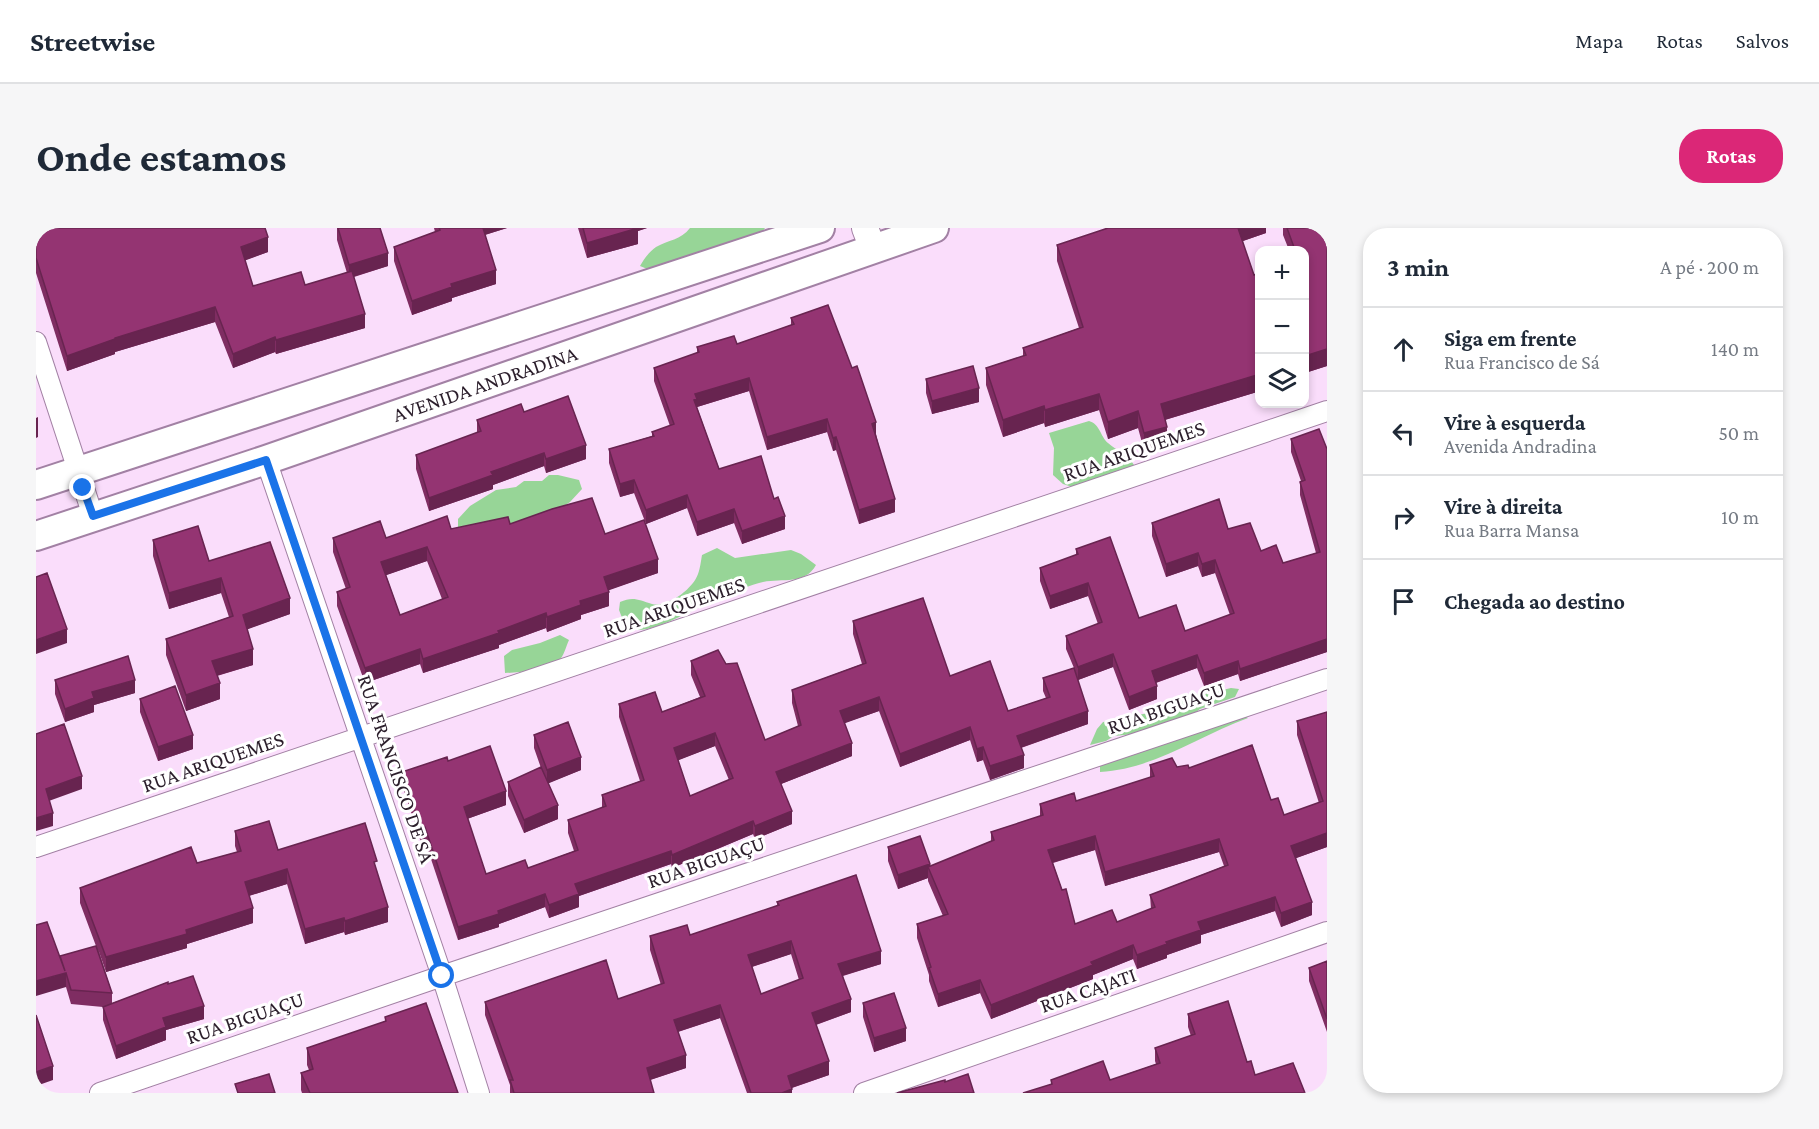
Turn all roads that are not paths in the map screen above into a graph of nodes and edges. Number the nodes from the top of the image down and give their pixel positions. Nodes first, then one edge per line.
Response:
1 (820, 228) edge
2 (934, 228) edge
3 (869, 238) edge
4 (36, 342) edge
5 (1327, 411) edge
6 (266, 460) junction
7 (78, 471) junction
8 (36, 485) edge
9 (93, 516) junction
10 (36, 536) edge
11 (1327, 679) edge
12 (360, 738) junction
13 (36, 847) edge
14 (1327, 932) edge
15 (442, 976) junction
16 (100, 1093) edge
17 (479, 1093) edge
18 (864, 1093) edge

1 - 7 main road, AVENIDA ANDRADINA
2 - 3 main road, AVENIDA ANDRADINA
3 - 6 main road, AVENIDA ANDRADINA
4 - 7 street
5 - 12 street, RUA ARIQUEMES
6 - 9 main road, AVENIDA ANDRADINA
6 - 12 street, RUA FRANCISCO DE SÁ
7 - 8 main road, AVENIDA ANDRADINA
7 - 9 street
9 - 10 main road, AVENIDA ANDRADINA
11 - 15 street, RUA BIGUAÇU
12 - 13 street, RUA ARIQUEMES
12 - 15 street, RUA FRANCISCO DE SÁ
14 - 18 street, RUA CAJATI
15 - 16 street, RUA BIGUAÇU
15 - 17 street, RUA FRANCISCO DE SÁ

